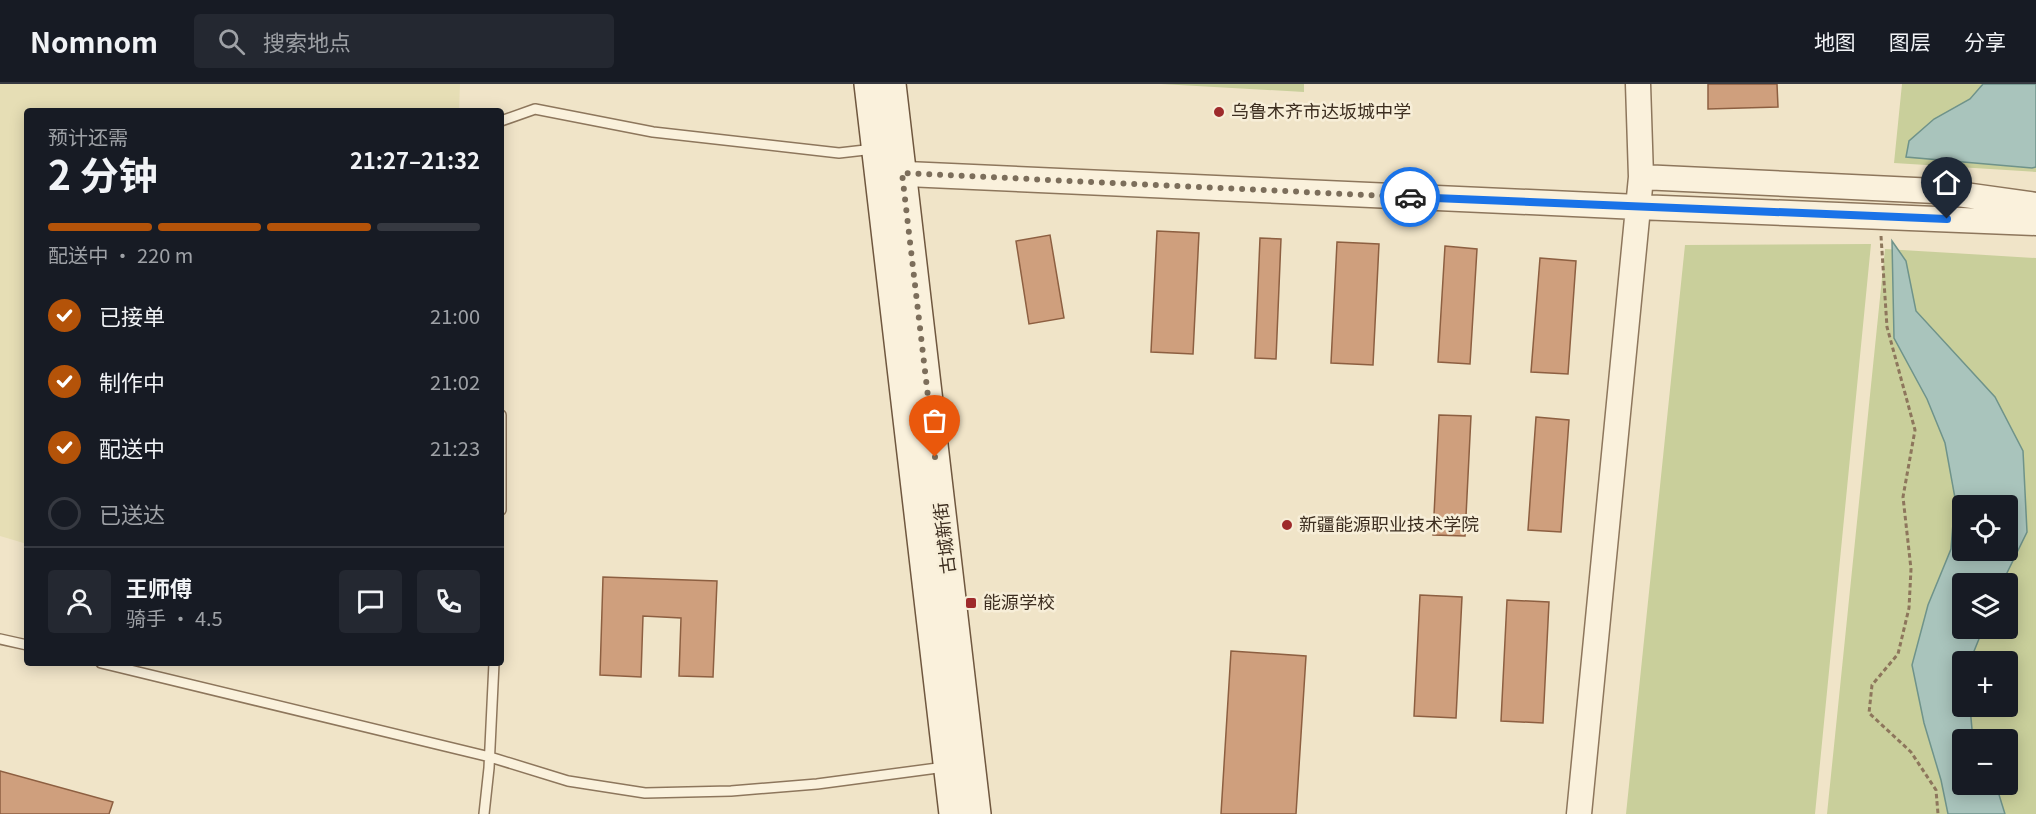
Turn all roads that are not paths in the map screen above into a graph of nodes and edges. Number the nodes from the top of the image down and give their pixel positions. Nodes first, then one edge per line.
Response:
1 (868, 84) edge
2 (892, 84) edge
3 (1638, 84) edge
4 (504, 120) edge
5 (885, 165) junction
6 (1641, 177) junction
7 (2036, 205) edge
8 (1638, 207) junction
9 (2036, 223) edge
10 (0, 639) edge
11 (24, 644) edge
12 (113, 666) edge
13 (494, 666) edge
14 (489, 757) junction
15 (959, 765) junction
16 (484, 814) edge
17 (953, 814) edge
18 (977, 814) edge
19 (1579, 814) edge

1 - 5 main road, 古城新街
2 - 5 main road, 古城新街
3 - 6 street
4 - 5 lane
5 - 8 street
5 - 15 main road, 古城新街
6 - 7 street
6 - 8 street
8 - 9 street
8 - 19 street
10 - 11 lane
12 - 14 lane
13 - 14 lane
14 - 15 lane
14 - 16 lane
15 - 17 main road, 古城新街
15 - 18 main road, 古城新街

